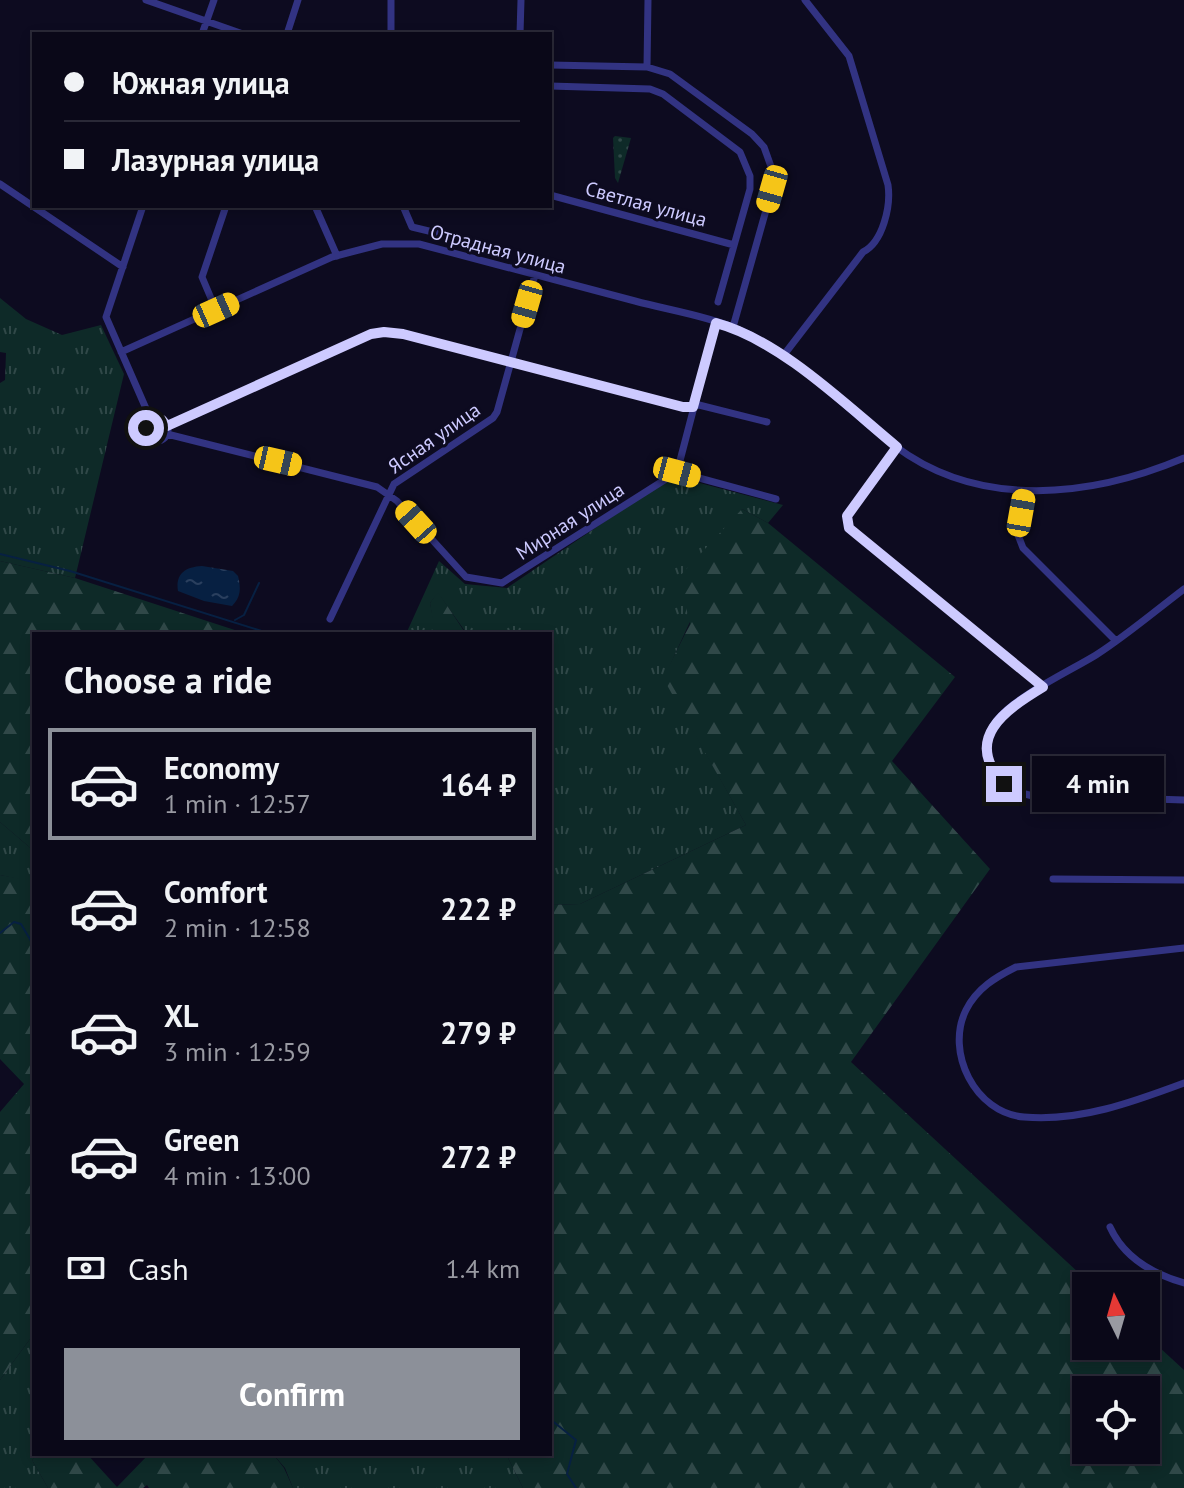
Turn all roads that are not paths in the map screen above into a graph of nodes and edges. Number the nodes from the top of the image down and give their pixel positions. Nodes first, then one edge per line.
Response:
1 (146, 0) edge
2 (214, 0) edge
3 (298, 0) edge
4 (391, 0) edge
5 (521, 0) edge
6 (648, 0) edge
7 (805, 0) edge
8 (206, 22) junction
9 (203, 32) edge
10 (237, 32) edge
11 (288, 32) edge
12 (391, 32) edge
13 (520, 32) edge
14 (552, 65) edge
15 (647, 67) junction
16 (552, 86) edge
17 (0, 184) edge
18 (552, 196) edge
19 (32, 206) edge
20 (36, 208) edge
21 (142, 208) edge
22 (225, 208) edge
23 (316, 208) edge
24 (404, 208) edge
25 (462, 239) dead end
26 (734, 245) junction
27 (337, 256) junction
28 (123, 267) junction
29 (535, 275) junction
30 (718, 302) dead end
31 (216, 310) junction
32 (716, 323) junction
33 (733, 327) junction
34 (121, 352) junction
35 (783, 356) junction
36 (510, 363) junction
37 (693, 407) junction
38 (151, 420) junction
39 (767, 422) dead end
40 (167, 430) junction
41 (897, 447) junction
42 (1184, 458) edge
43 (677, 472) junction
44 (1025, 491) junction
45 (388, 493) junction
46 (776, 499) dead end
47 (1184, 589) edge
48 (330, 619) dead end
49 (1116, 641) junction
50 (1043, 687) junction
51 (1184, 800) edge
52 (1053, 879) dead end
53 (1184, 880) edge
54 (1184, 948) edge
55 (1184, 1083) edge
56 (1110, 1227) dead end
57 (1184, 1283) edge

1 - 8 street
2 - 8 street
3 - 11 street
4 - 12 street
5 - 13 street
6 - 15 street
7 - 35 street
8 - 9 street
8 - 10 street
14 - 15 street
15 - 33 street
16 - 26 street
17 - 19 street
18 - 26 street, Светлая улица
20 - 28 street
21 - 28 street
22 - 31 street
23 - 27 street
24 - 25 street
26 - 30 street
27 - 29 street, Отрадная улица
27 - 31 street, Отрадная улица
28 - 34 street
29 - 32 street, Отрадная улица
29 - 36 street, Ясная улица
31 - 34 street, Отрадная улица
32 - 33 street, Отрадная улица
32 - 37 street
33 - 35 street, Отрадная улица
34 - 38 street
35 - 41 street, Отрадная улица
36 - 37 street
36 - 40 street
36 - 45 street, Ясная улица
37 - 39 street
37 - 43 street
38 - 40 street
38 - 40 street
40 - 45 street
41 - 44 street, Отрадная улица
41 - 50 street
42 - 44 street, Отрадная улица
43 - 45 street, Мирная улица
43 - 46 street
44 - 49 street
45 - 48 street, Ясная улица
47 - 49 street
49 - 50 street
50 - 51 street
52 - 53 street
54 - 55 street
56 - 57 street

